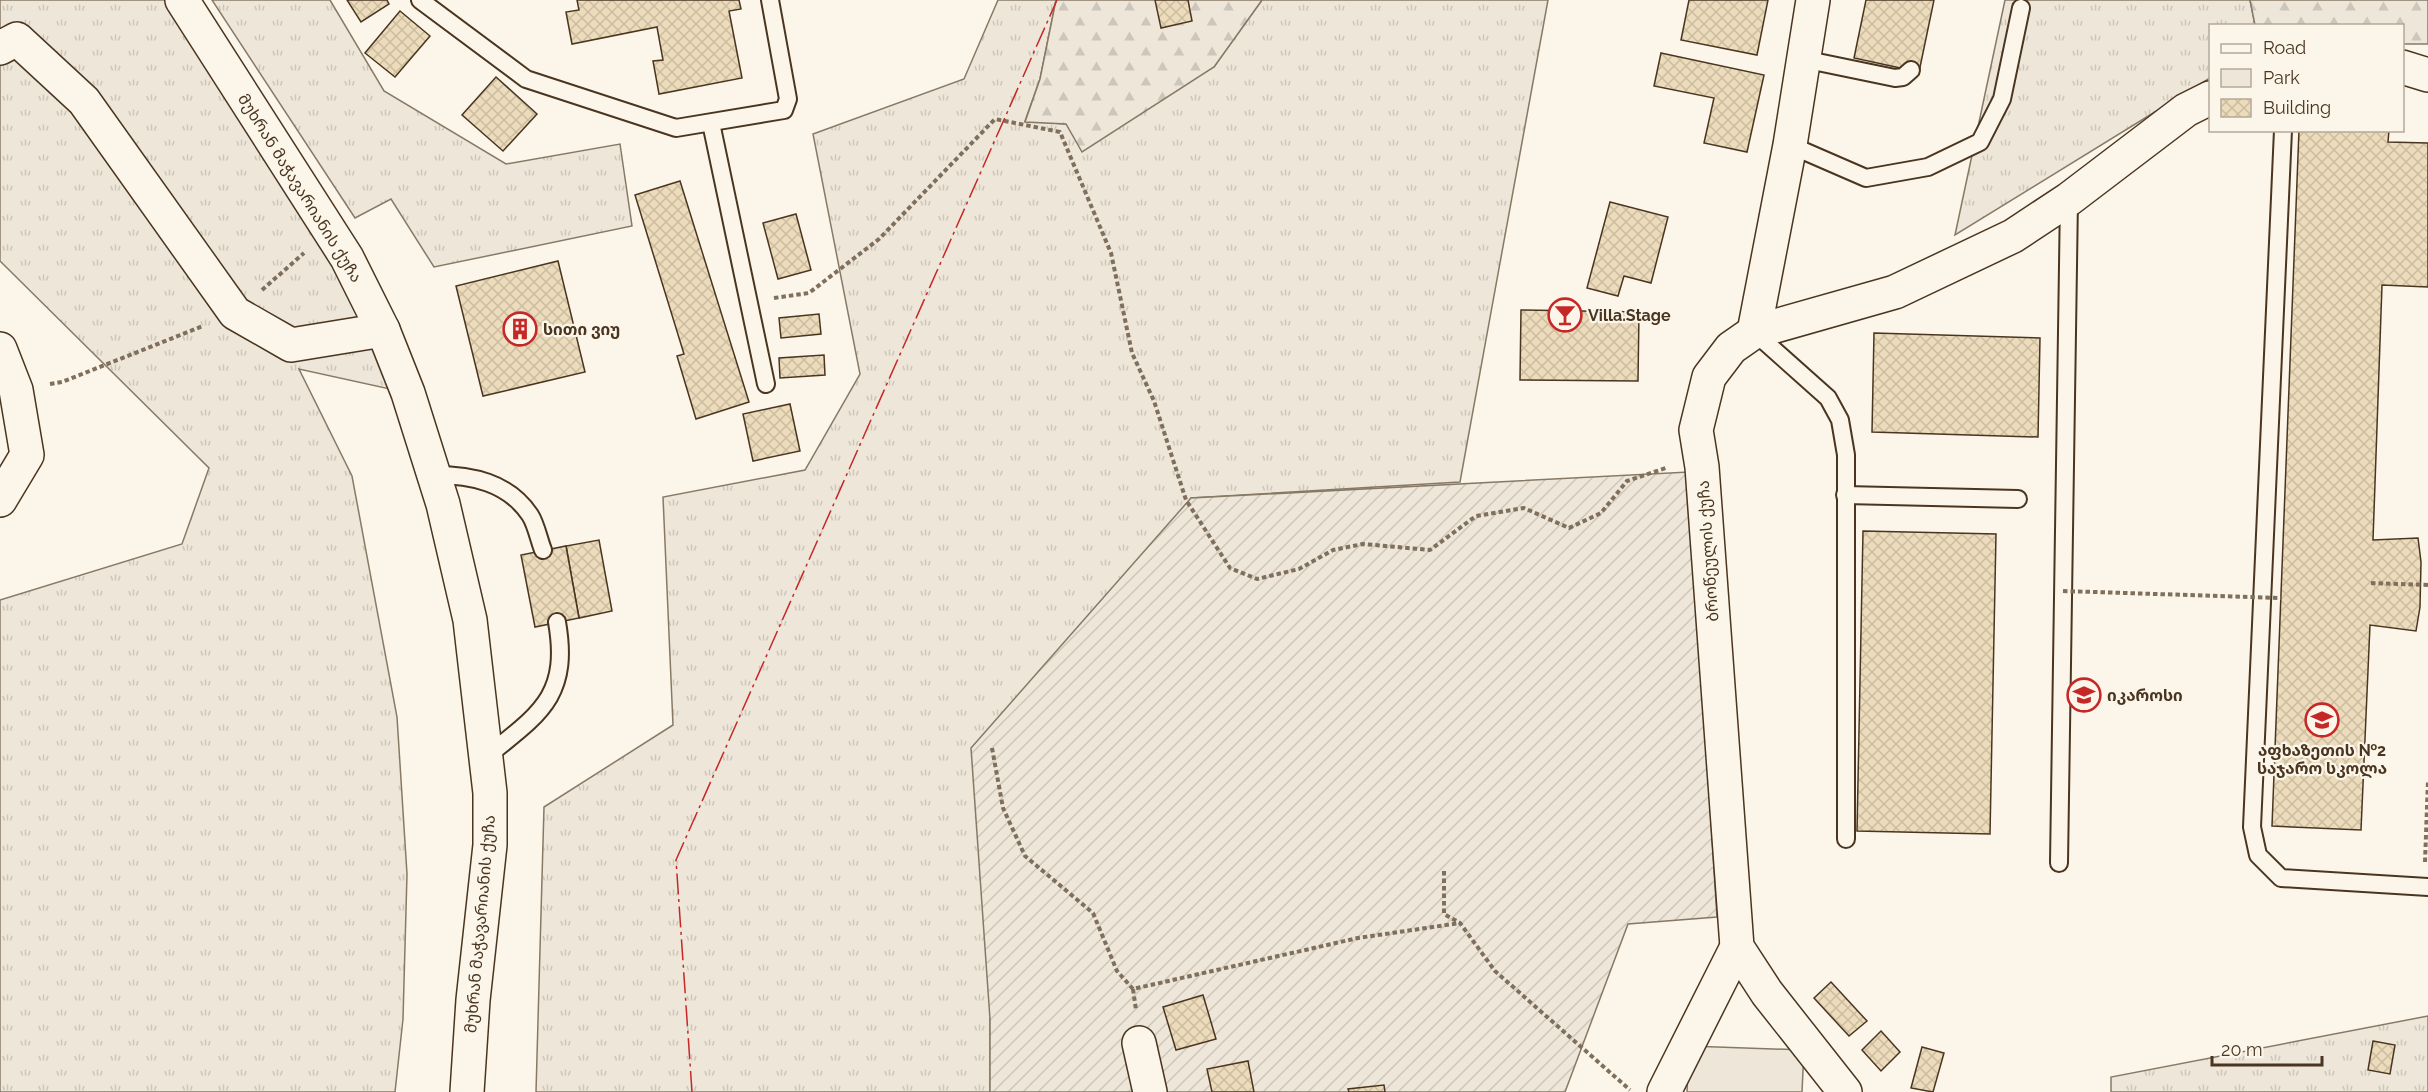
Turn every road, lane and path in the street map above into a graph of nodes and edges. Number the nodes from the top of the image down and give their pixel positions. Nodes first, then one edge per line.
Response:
1 (182, 0) edge
2 (420, 0) edge
3 (770, 0) edge
4 (1813, 0) edge
5 (2021, 8) dead end
6 (0, 48) edge
7 (1803, 59) junction
8 (2404, 67) edge
9 (1911, 70) dead end
10 (2428, 75) edge
11 (2209, 99) edge
12 (711, 123) junction
13 (2283, 132) edge
14 (1790, 145) junction
15 (2070, 199) junction
16 (330, 231) junction
17 (749, 301) junction
18 (235, 313) junction
19 (383, 330) junction
20 (1754, 332) junction
21 (0, 349) edge
22 (766, 384) dead end
23 (16, 390) junction
24 (1702, 467) junction
25 (435, 475) junction
26 (1845, 495) junction
27 (2018, 499) dead end
28 (0, 500) edge
29 (543, 550) dead end
30 (2371, 582) dead end
31 (2428, 585) edge
32 (2063, 591) junction
33 (2281, 598) dead end
34 (557, 622) dead end
35 (992, 748) dead end
36 (486, 757) junction
37 (2428, 780) edge
38 (1846, 838) dead end
39 (2059, 863) dead end
40 (1444, 870) dead end
41 (2426, 887) edge
42 (1460, 923) junction
43 (1737, 947) junction
44 (1139, 1043) dead end
45 (467, 1092) edge
46 (1150, 1092) edge
47 (1632, 1092) edge
48 (1664, 1092) edge
49 (1845, 1092) edge

1 - 16 street, მუხრან მაჭავარიანის ქუჩა
2 - 12 lane
3 - 12 lane
4 - 7 street
5 - 14 lane
6 - 18 street
7 - 9 lane
7 - 14 street
8 - 10 street
11 - 15 street
12 - 17 lane
13 - 41 lane
14 - 20 street
15 - 20 street
15 - 32 lane
16 - 18 path
16 - 19 street, მუხრან მაჭავარიანის ქუჩა
17 - 22 lane
17 - 24 path
18 - 19 street
18 - 23 path
19 - 25 street, მუხრან მაჭავარიანის ქუჩა
20 - 24 street, ბროწეულის ქუჩა
20 - 26 lane
21 - 23 street
23 - 28 street
24 - 43 street, ბროწეულის ქუჩა
25 - 29 lane
25 - 36 street, მუხრან მაჭავარიანის ქუჩა
26 - 27 lane
26 - 38 lane
30 - 31 path
32 - 33 path, bridge
32 - 39 lane
34 - 36 lane
35 - 42 path
36 - 45 street, მუხრან მაჭავარიანის ქუჩა
37 - 41 path
40 - 42 path
42 - 47 path
43 - 48 street
43 - 49 street, ბროწეულის ქუჩა
44 - 46 street

